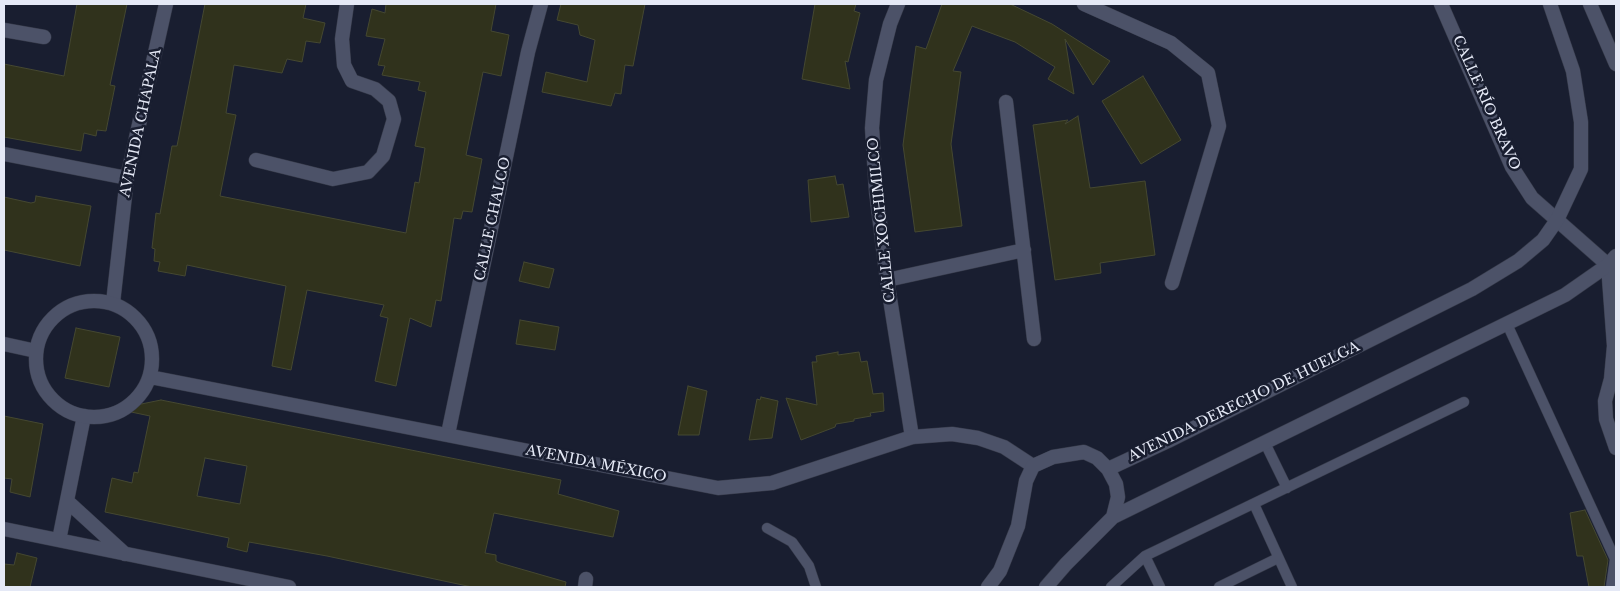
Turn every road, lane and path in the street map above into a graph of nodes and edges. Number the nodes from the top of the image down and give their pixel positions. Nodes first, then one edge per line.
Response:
1 (166, 4) edge
2 (347, 4) edge
3 (541, 4) edge
4 (898, 4) edge
5 (1084, 4) edge
6 (1441, 4) edge
7 (1550, 4) edge
8 (1590, 4) edge
9 (4, 30) edge
10 (44, 37) dead end
11 (1616, 64) edge
12 (1006, 102) dead end
13 (4, 154) edge
14 (256, 160) dead end
15 (127, 178) junction
16 (1557, 220) junction
17 (1024, 250) junction
18 (1614, 261) edge
19 (887, 280) junction
20 (1172, 283) dead end
21 (113, 303) junction
22 (1507, 324) junction
23 (1034, 340) dead end
24 (4, 344) edge
25 (36, 351) junction
26 (150, 377) junction
27 (1464, 402) dead end
28 (84, 416) junction
29 (448, 434) junction
30 (912, 437) junction
31 (1265, 443) junction
32 (1615, 443) edge
33 (1033, 466) junction
34 (1108, 469) junction
35 (1287, 488) junction
36 (67, 501) junction
37 (1254, 504) junction
38 (1114, 517) junction
39 (767, 528) dead end
40 (4, 529) edge
41 (59, 540) junction
42 (126, 554) junction
43 (1145, 556) junction
44 (1278, 558) junction
45 (289, 587) edge
46 (816, 587) edge
47 (988, 587) edge
48 (1046, 587) edge
49 (1111, 587) edge
50 (1160, 587) edge
51 (1219, 587) edge
52 (1292, 587) edge
53 (1611, 587) edge

1 - 15 street, AVENIDA CHAPALA
2 - 14 street
3 - 29 street, CALLE CHALCO
4 - 19 street, CALLE XOCHIMILCO
5 - 20 street
6 - 16 street, CALLE RÍO BRAVO
7 - 16 street, AVENIDA DERECHO DE HUELGA
8 - 11 street
9 - 10 street
12 - 17 street
13 - 15 street
15 - 21 street, AVENIDA CHAPALA
16 - 18 street, CALLE RÍO BRAVO
16 - 34 street, AVENIDA DERECHO DE HUELGA
17 - 19 street
17 - 23 street
18 - 22 street
18 - 32 street
19 - 30 street, CALLE XOCHIMILCO
21 - 25 street
21 - 26 street
22 - 31 street
22 - 53 lane
24 - 25 street
25 - 28 street
26 - 28 street
26 - 29 street, AVENIDA MÉXICO
27 - 35 lane
28 - 36 street
29 - 30 street, AVENIDA MÉXICO
30 - 33 street, AVENIDA MÉXICO
31 - 35 lane
31 - 38 street
33 - 34 street
33 - 47 street
34 - 38 street
35 - 37 lane
36 - 41 street
36 - 42 street
37 - 43 lane
37 - 44 lane
38 - 48 street
39 - 46 lane
40 - 41 street
41 - 42 street
42 - 45 street
43 - 49 lane
43 - 50 lane
44 - 51 lane
44 - 52 lane

